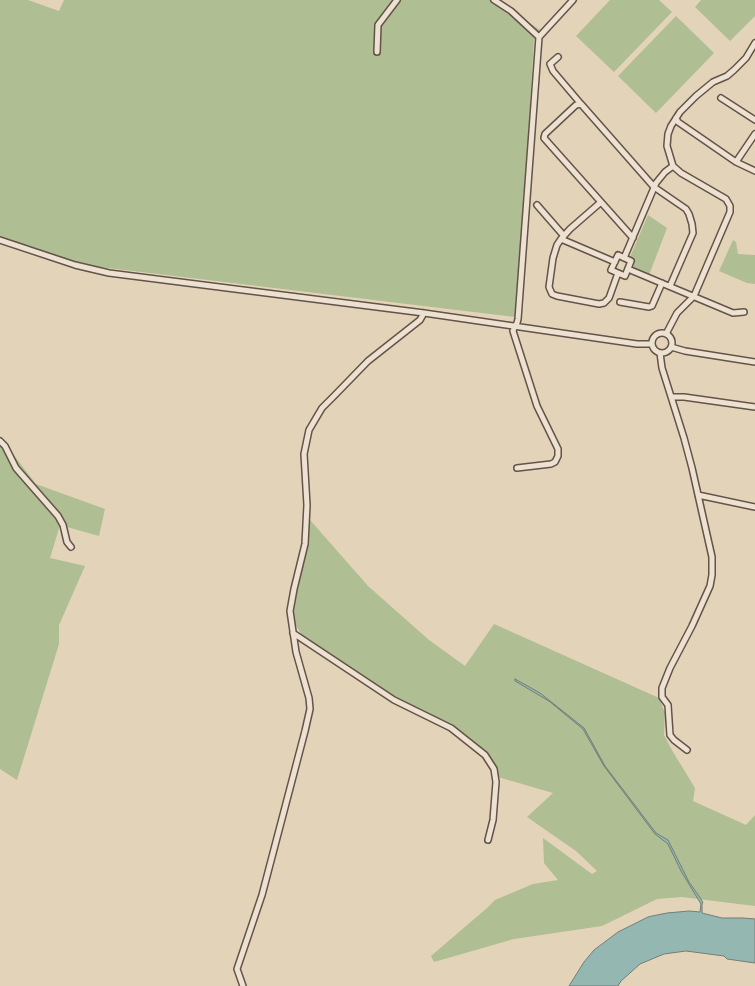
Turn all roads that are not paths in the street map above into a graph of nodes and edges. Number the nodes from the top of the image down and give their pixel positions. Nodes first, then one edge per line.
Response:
1 (397, 0) edge
2 (494, 0) edge
3 (573, 0) edge
4 (539, 37) junction
5 (755, 43) edge
6 (377, 52) dead end
7 (558, 57) dead end
8 (721, 98) dead end
9 (581, 104) junction
10 (676, 118) junction
11 (755, 120) edge
12 (755, 134) edge
13 (736, 162) junction
14 (673, 166) junction
15 (755, 171) edge
16 (654, 188) junction
17 (601, 202) junction
18 (536, 205) dead end
19 (563, 237) junction
20 (633, 238) junction
21 (0, 240) edge
22 (624, 258) junction
23 (615, 262) junction
24 (628, 269) junction
25 (618, 273) junction
26 (662, 283) junction
27 (670, 286) junction
28 (694, 296) junction
29 (620, 302) dead end
30 (424, 312) junction
31 (744, 312) dead end
32 (515, 326) junction
33 (666, 334) junction
34 (652, 344) junction
35 (671, 347) junction
36 (660, 353) junction
37 (755, 362) edge
38 (672, 397) junction
39 (755, 407) edge
40 (0, 440) edge
41 (517, 468) dead end
42 (698, 495) junction
43 (755, 507) edge
44 (71, 546) dead end
45 (294, 633) junction
46 (687, 750) dead end
47 (488, 840) dead end
48 (243, 986) edge

1 - 6 street
2 - 4 street
3 - 4 street
4 - 32 street
5 - 10 street
7 - 9 street
8 - 11 street
9 - 16 street
9 - 17 street
10 - 13 street
10 - 14 street
12 - 13 street
13 - 15 street
14 - 16 street
14 - 28 street
16 - 20 street
16 - 27 street
17 - 19 street
17 - 20 street
18 - 19 street
19 - 23 street
19 - 25 street
20 - 22 street
21 - 30 street
22 - 23 street
22 - 24 street
23 - 25 street
24 - 25 street
24 - 26 street
26 - 27 street
26 - 29 street
27 - 28 street
28 - 31 street
28 - 33 street
30 - 32 street
30 - 45 street
32 - 34 street
32 - 41 street
33 - 34 street
33 - 35 street
34 - 36 street
35 - 36 street
35 - 37 street
36 - 38 street
38 - 39 street
38 - 42 street
40 - 44 street
42 - 43 street
42 - 46 street
45 - 47 street
45 - 48 street

